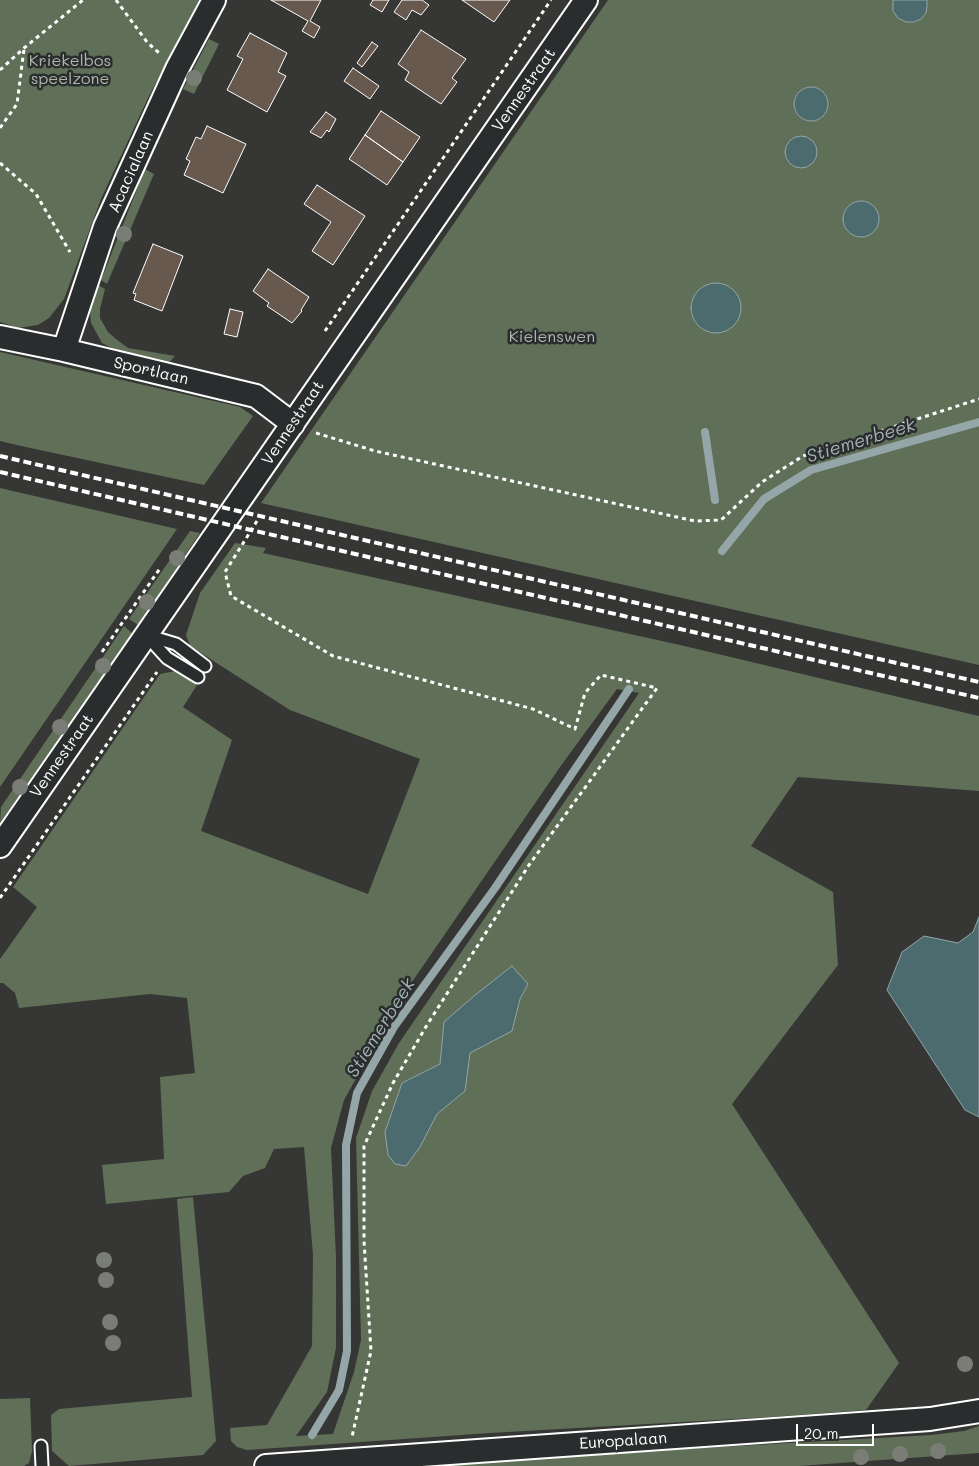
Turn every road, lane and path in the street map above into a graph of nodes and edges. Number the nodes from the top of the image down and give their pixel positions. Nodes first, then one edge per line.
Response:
1 (83, 0) edge
2 (116, 0) edge
3 (214, 0) edge
4 (586, 0) edge
5 (24, 48) junction
6 (160, 54) dead end
7 (0, 70) edge
8 (0, 128) edge
9 (0, 163) edge
10 (72, 256) dead end
11 (0, 337) edge
12 (64, 350) junction
13 (979, 399) edge
14 (293, 424) junction
15 (314, 432) dead end
16 (262, 514) dead end
17 (146, 635) junction
18 (205, 666) dead end
19 (198, 677) dead end
20 (0, 846) edge
21 (979, 1411) edge
22 (350, 1444) dead end
23 (41, 1446) dead end
24 (42, 1466) edge
25 (266, 1466) edge

1 - 5 path
2 - 6 path
3 - 12 street, Acacialaan
4 - 14 street, Vennestraat
5 - 7 path
5 - 8 path
9 - 10 path
11 - 12 street, Sportlaan
12 - 14 street, Sportlaan
13 - 15 path
14 - 17 street, Vennestraat
16 - 22 path
17 - 18 lane
17 - 19 lane
17 - 20 street, Vennestraat
21 - 25 street, Europalaan
23 - 24 lane

